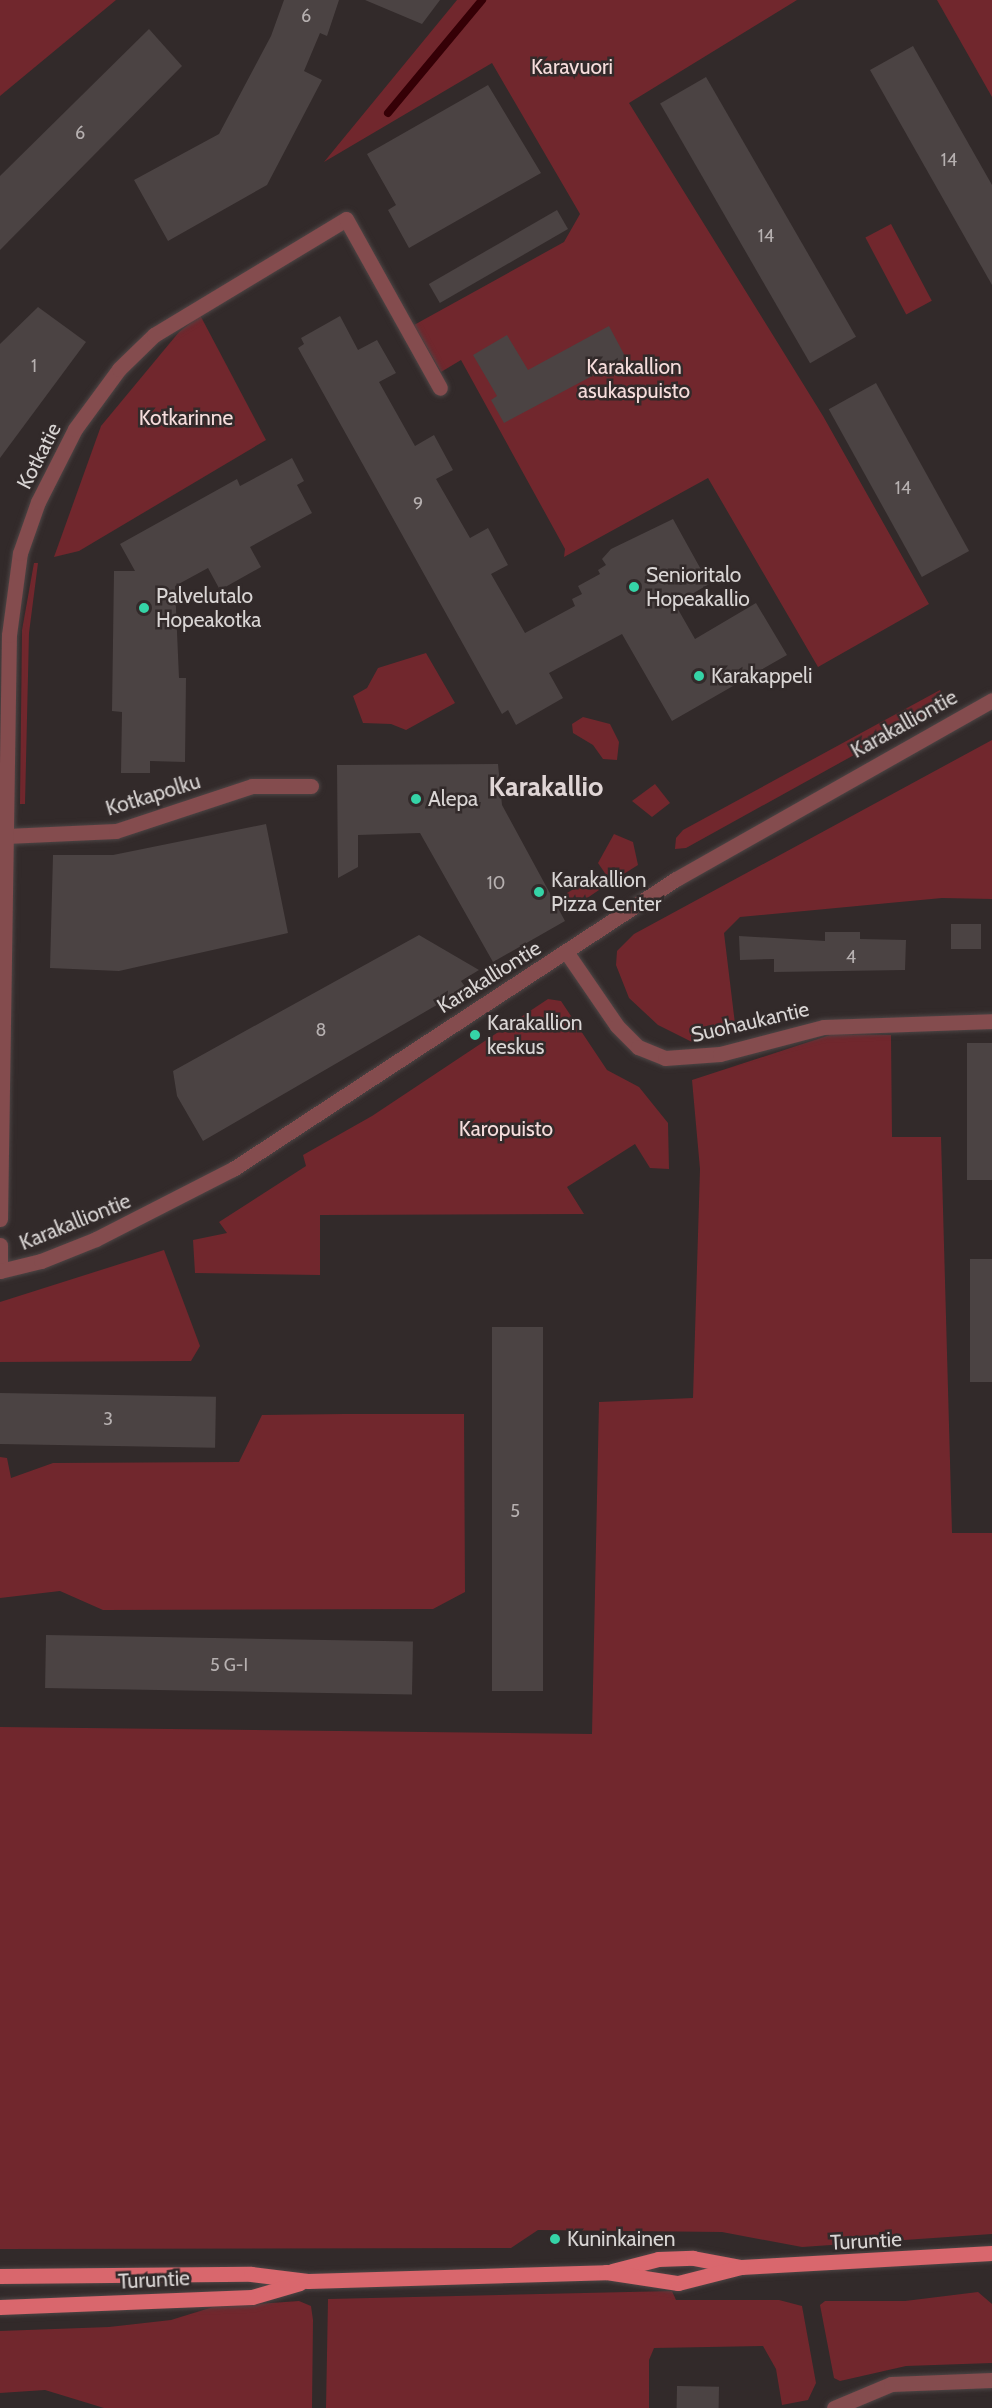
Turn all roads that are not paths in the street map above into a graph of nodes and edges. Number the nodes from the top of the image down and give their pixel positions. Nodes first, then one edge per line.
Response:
1 (440, 388) dead end
2 (7, 580) edge
3 (992, 700) edge
4 (311, 786) dead end
5 (6, 836) junction
6 (567, 953) junction
7 (992, 1021) edge
8 (0, 1219) edge
9 (0, 1245) edge
10 (0, 1271) edge
11 (992, 2253) edge
12 (741, 2267) junction
13 (606, 2272) junction
14 (0, 2276) edge
15 (308, 2281) junction
16 (0, 2307) edge
17 (992, 2380) edge
18 (834, 2408) edge

1 - 2 street, Kotkatie
2 - 5 street, Kotkatie
3 - 6 street, Karakalliontie
4 - 5 street, Kotkapolku
5 - 8 street, Kotkatie
6 - 7 street, Suohaukantie
6 - 10 street, Karakalliontie
9 - 10 street
11 - 12 main road, Turuntie
12 - 13 main road, Turuntie
12 - 13 main road, Turuntie
13 - 15 main road, Turuntie
14 - 15 main road, Turuntie
15 - 16 main road, Turuntie
17 - 18 street

